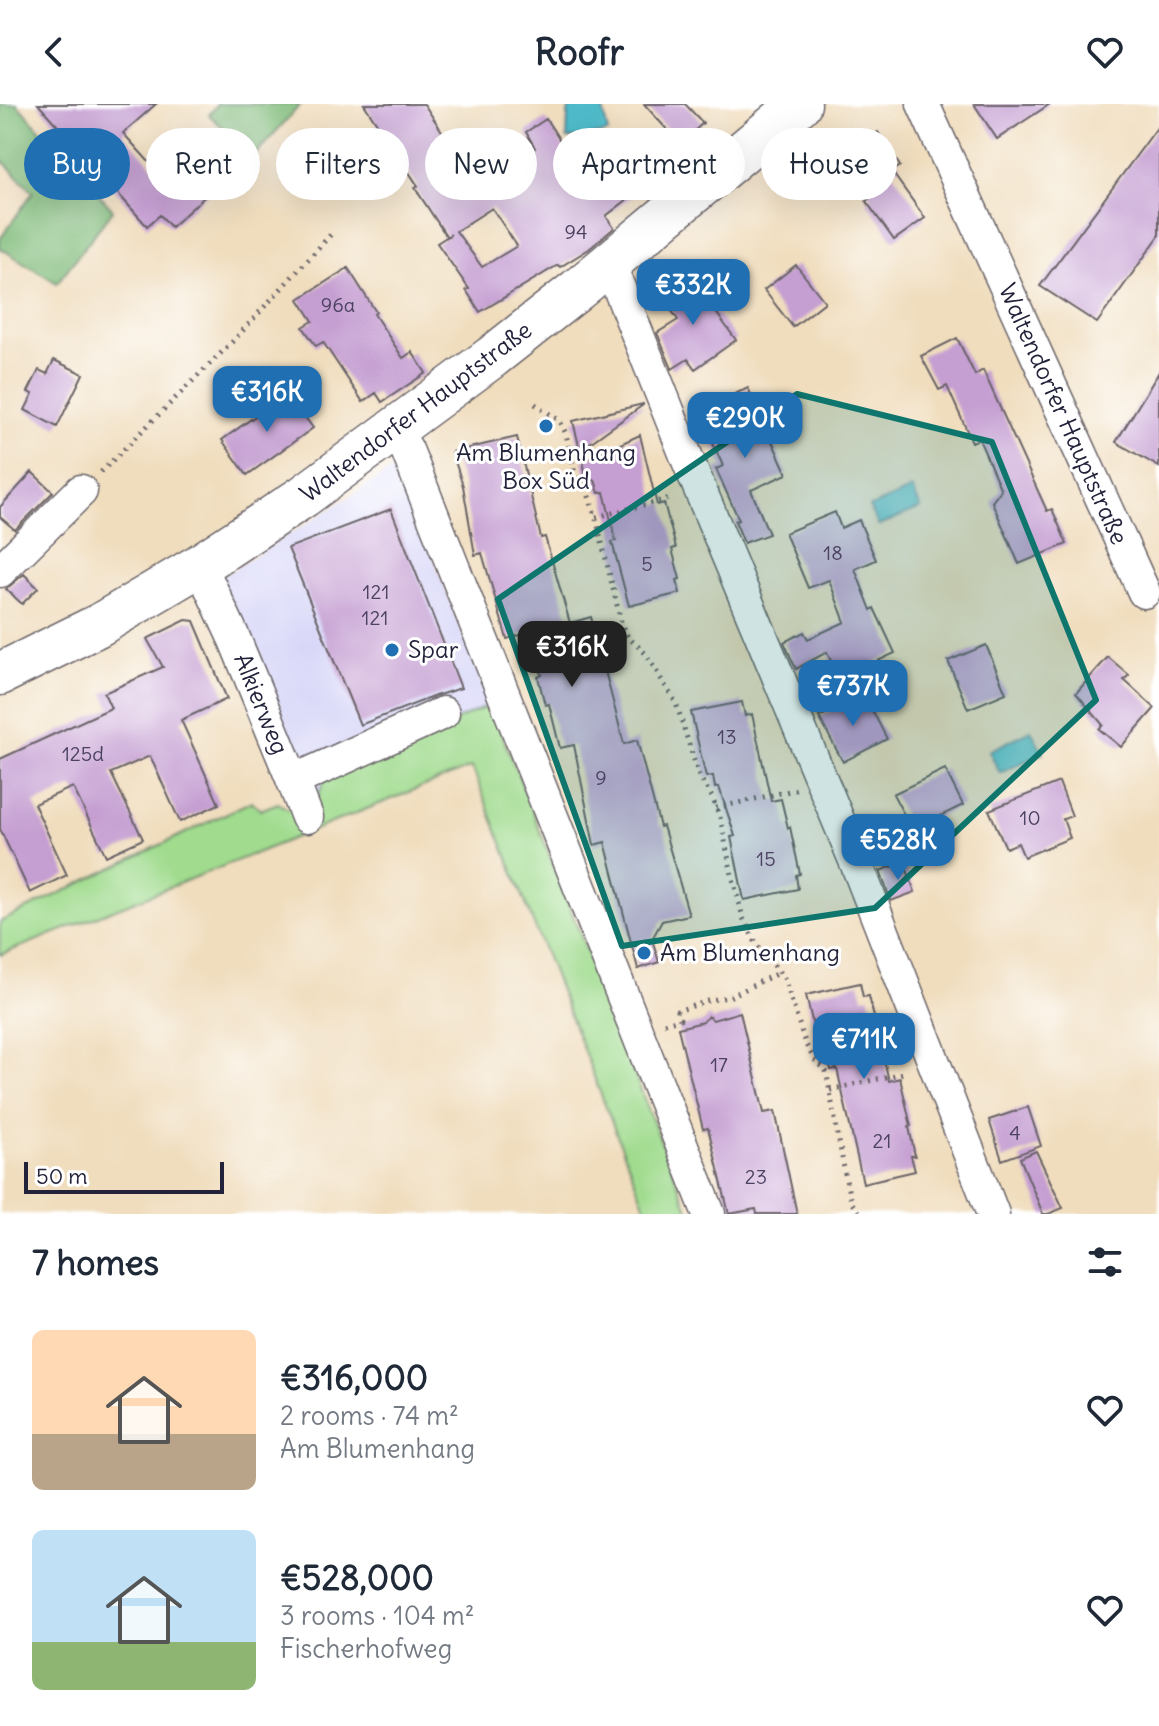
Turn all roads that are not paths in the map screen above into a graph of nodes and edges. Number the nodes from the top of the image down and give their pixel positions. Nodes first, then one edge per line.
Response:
1 (800, 104) edge
2 (923, 104) edge
3 (609, 263) junction
4 (394, 429) junction
5 (81, 491) road end
6 (200, 565) junction
7 (0, 571) edge
8 (1144, 592) dead end
9 (0, 674) edge
10 (443, 713) dead end
11 (293, 781) junction
12 (307, 817) dead end
13 (709, 1214) edge
14 (993, 1214) edge

1 - 3 main road, Waltendorfer Hauptstraße
2 - 8 street, Waltendorfer Hauptstraße
3 - 4 main road, Waltendorfer Hauptstraße
3 - 14 street
4 - 6 main road, Waltendorfer Hauptstraße
4 - 13 street
5 - 7 street
6 - 9 main road, Waltendorfer Hauptstraße
6 - 11 street, Alkierweg
10 - 11 street, Alkierweg
11 - 12 street

